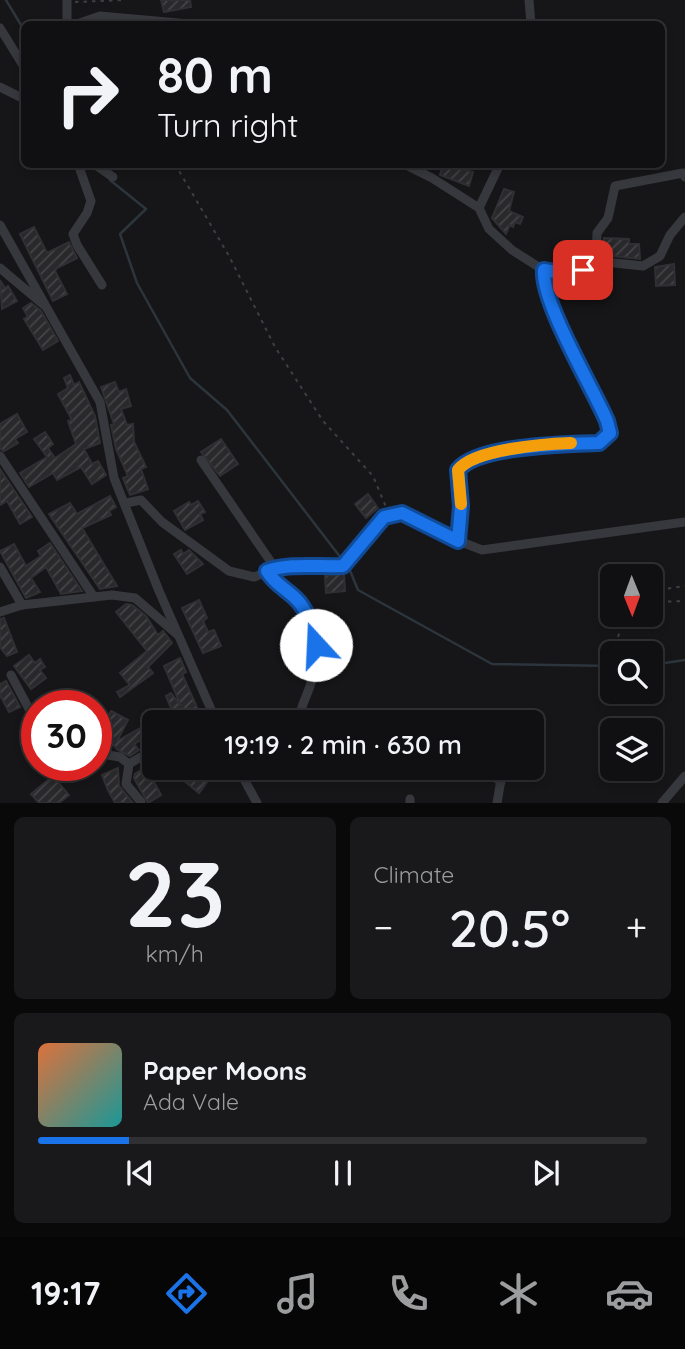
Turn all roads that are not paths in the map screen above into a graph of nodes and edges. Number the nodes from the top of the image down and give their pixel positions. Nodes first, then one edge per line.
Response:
1 (529, 0) edge
2 (67, 1) edge
3 (67, 21) edge
4 (86, 21) edge
5 (156, 21) edge
6 (531, 21) edge
7 (0, 28) edge
8 (21, 62) edge
9 (0, 87) edge
10 (21, 98) edge
11 (79, 168) edge
12 (100, 168) edge
13 (412, 168) edge
14 (498, 168) edge
15 (113, 177) dead end
16 (685, 177) edge
17 (479, 208) junction
18 (685, 217) edge
19 (0, 225) edge
20 (596, 265) junction
21 (0, 268) edge
22 (544, 270) junction
23 (102, 285) dead end
24 (46, 306) junction
25 (0, 456) edge
26 (201, 460) dead end
27 (126, 503) junction
28 (685, 522) edge
29 (458, 541) junction
30 (0, 568) edge
31 (271, 569) junction
32 (94, 597) junction
33 (22, 605) junction
34 (0, 612) edge
35 (182, 638) junction
36 (11, 675) dead end
37 (21, 694) edge
38 (212, 710) edge
39 (302, 710) edge
40 (112, 755) edge
41 (142, 756) edge
42 (129, 764) junction
43 (685, 776) edge
44 (245, 780) edge
45 (498, 780) edge
46 (501, 782) joint
47 (141, 802) edge
48 (257, 803) edge
49 (497, 803) edge
50 (662, 803) edge

1 - 6 street
2 - 3 street
4 - 5 street
7 - 8 street
9 - 10 street
11 - 23 street
12 - 15 street
13 - 17 street
14 - 17 street
16 - 20 street
17 - 22 street
18 - 20 street
19 - 24 street
20 - 22 street
21 - 24 street
22 - 29 street
24 - 27 street
25 - 32 street
26 - 31 street
27 - 31 street
27 - 35 street
28 - 29 street
29 - 31 street
30 - 33 street
31 - 39 street
32 - 33 street
32 - 35 street
33 - 34 street
35 - 38 street
36 - 37 street
40 - 42 street
41 - 42 street
42 - 47 street
43 - 50 street
44 - 48 street
45 - 46 street
46 - 49 street

